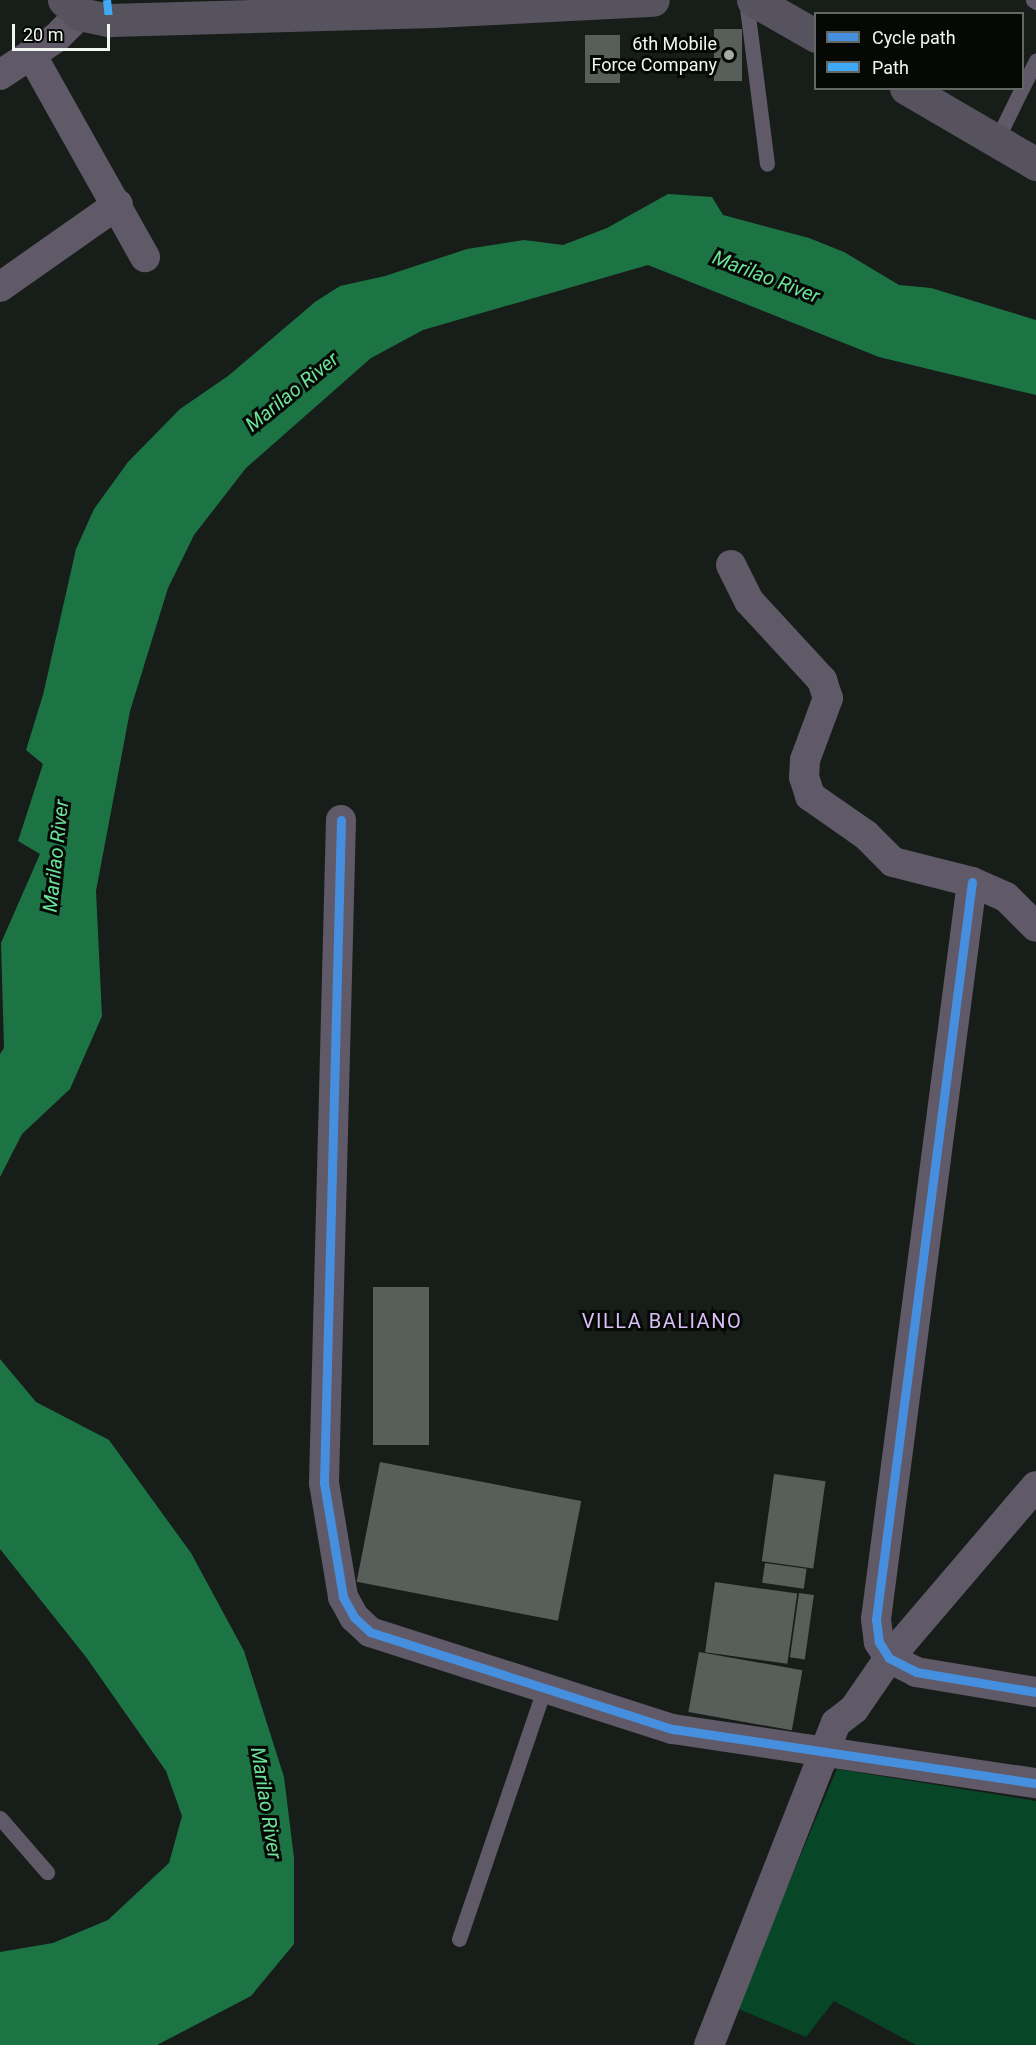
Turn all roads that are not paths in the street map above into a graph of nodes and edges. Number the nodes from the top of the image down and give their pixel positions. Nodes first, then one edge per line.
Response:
1 (653, 0) edge
2 (746, 0) edge
3 (753, 0) edge
4 (432, 6) edge
5 (72, 7) edge
6 (814, 35) edge
7 (31, 54) junction
8 (1036, 60) edge
9 (0, 75) edge
10 (1024, 84) edge
11 (909, 90) edge
12 (1021, 90) edge
13 (996, 141) junction
14 (767, 164) dead end
15 (1036, 164) edge
16 (118, 204) junction
17 (146, 257) dead end
18 (0, 287) edge
19 (730, 565) dead end
20 (341, 820) dead end
21 (972, 882) junction
22 (1036, 927) edge
23 (1036, 1486) edge
24 (889, 1658) junction
25 (545, 1686) junction
26 (1036, 1692) edge
27 (826, 1750) junction
28 (1036, 1783) edge
29 (0, 1818) edge
30 (47, 1872) dead end
31 (459, 1939) dead end
32 (709, 2045) edge

1 - 4 main road
2 - 14 lane
3 - 6 main road
4 - 5 main road
5 - 7 street
7 - 9 street
7 - 16 street
8 - 10 lane
11 - 13 main road
12 - 13 lane
13 - 15 main road
16 - 17 street
16 - 18 street
19 - 21 street
20 - 25 street
21 - 22 street
21 - 24 street
23 - 24 street
24 - 26 street
24 - 27 street
25 - 27 street
25 - 31 lane
27 - 28 street
27 - 32 street
29 - 30 lane

